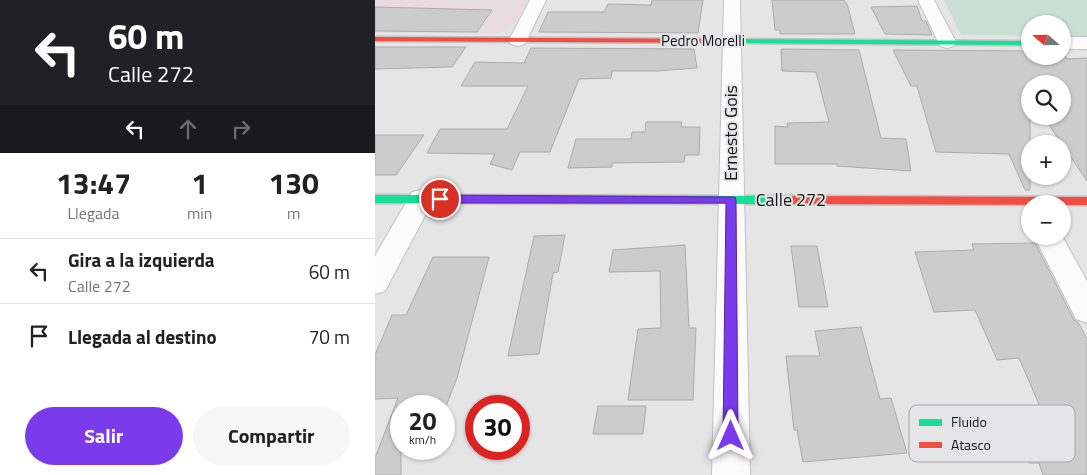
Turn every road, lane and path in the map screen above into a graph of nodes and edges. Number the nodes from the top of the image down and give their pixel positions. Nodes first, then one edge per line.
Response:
1 (538, 0) edge
2 (732, 0) edge
3 (926, 0) edge
4 (375, 38) edge
5 (518, 40) junction
6 (732, 41) junction
7 (947, 42) junction
8 (1021, 43) edge
9 (1071, 43) edge
10 (1087, 43) edge
11 (375, 199) edge
12 (421, 199) junction
13 (731, 200) junction
14 (1071, 201) edge
15 (1087, 201) edge
16 (1021, 202) edge
17 (1053, 245) edge
18 (375, 282) edge
19 (1087, 310) edge
20 (731, 475) edge

1 - 5 street
2 - 6 street, Ernesto Gois
3 - 7 street
4 - 5 street, Pedro Morelli
5 - 6 street, Pedro Morelli
6 - 7 street, Pedro Morelli
6 - 13 street, Ernesto Gois
7 - 8 street, Pedro Morelli
9 - 10 street
11 - 12 street, Calle 272
12 - 13 street, Calle 272
12 - 18 street
13 - 16 street, Calle 272
13 - 20 street, Ernesto Gois
14 - 15 street, Calle 272
17 - 19 street

